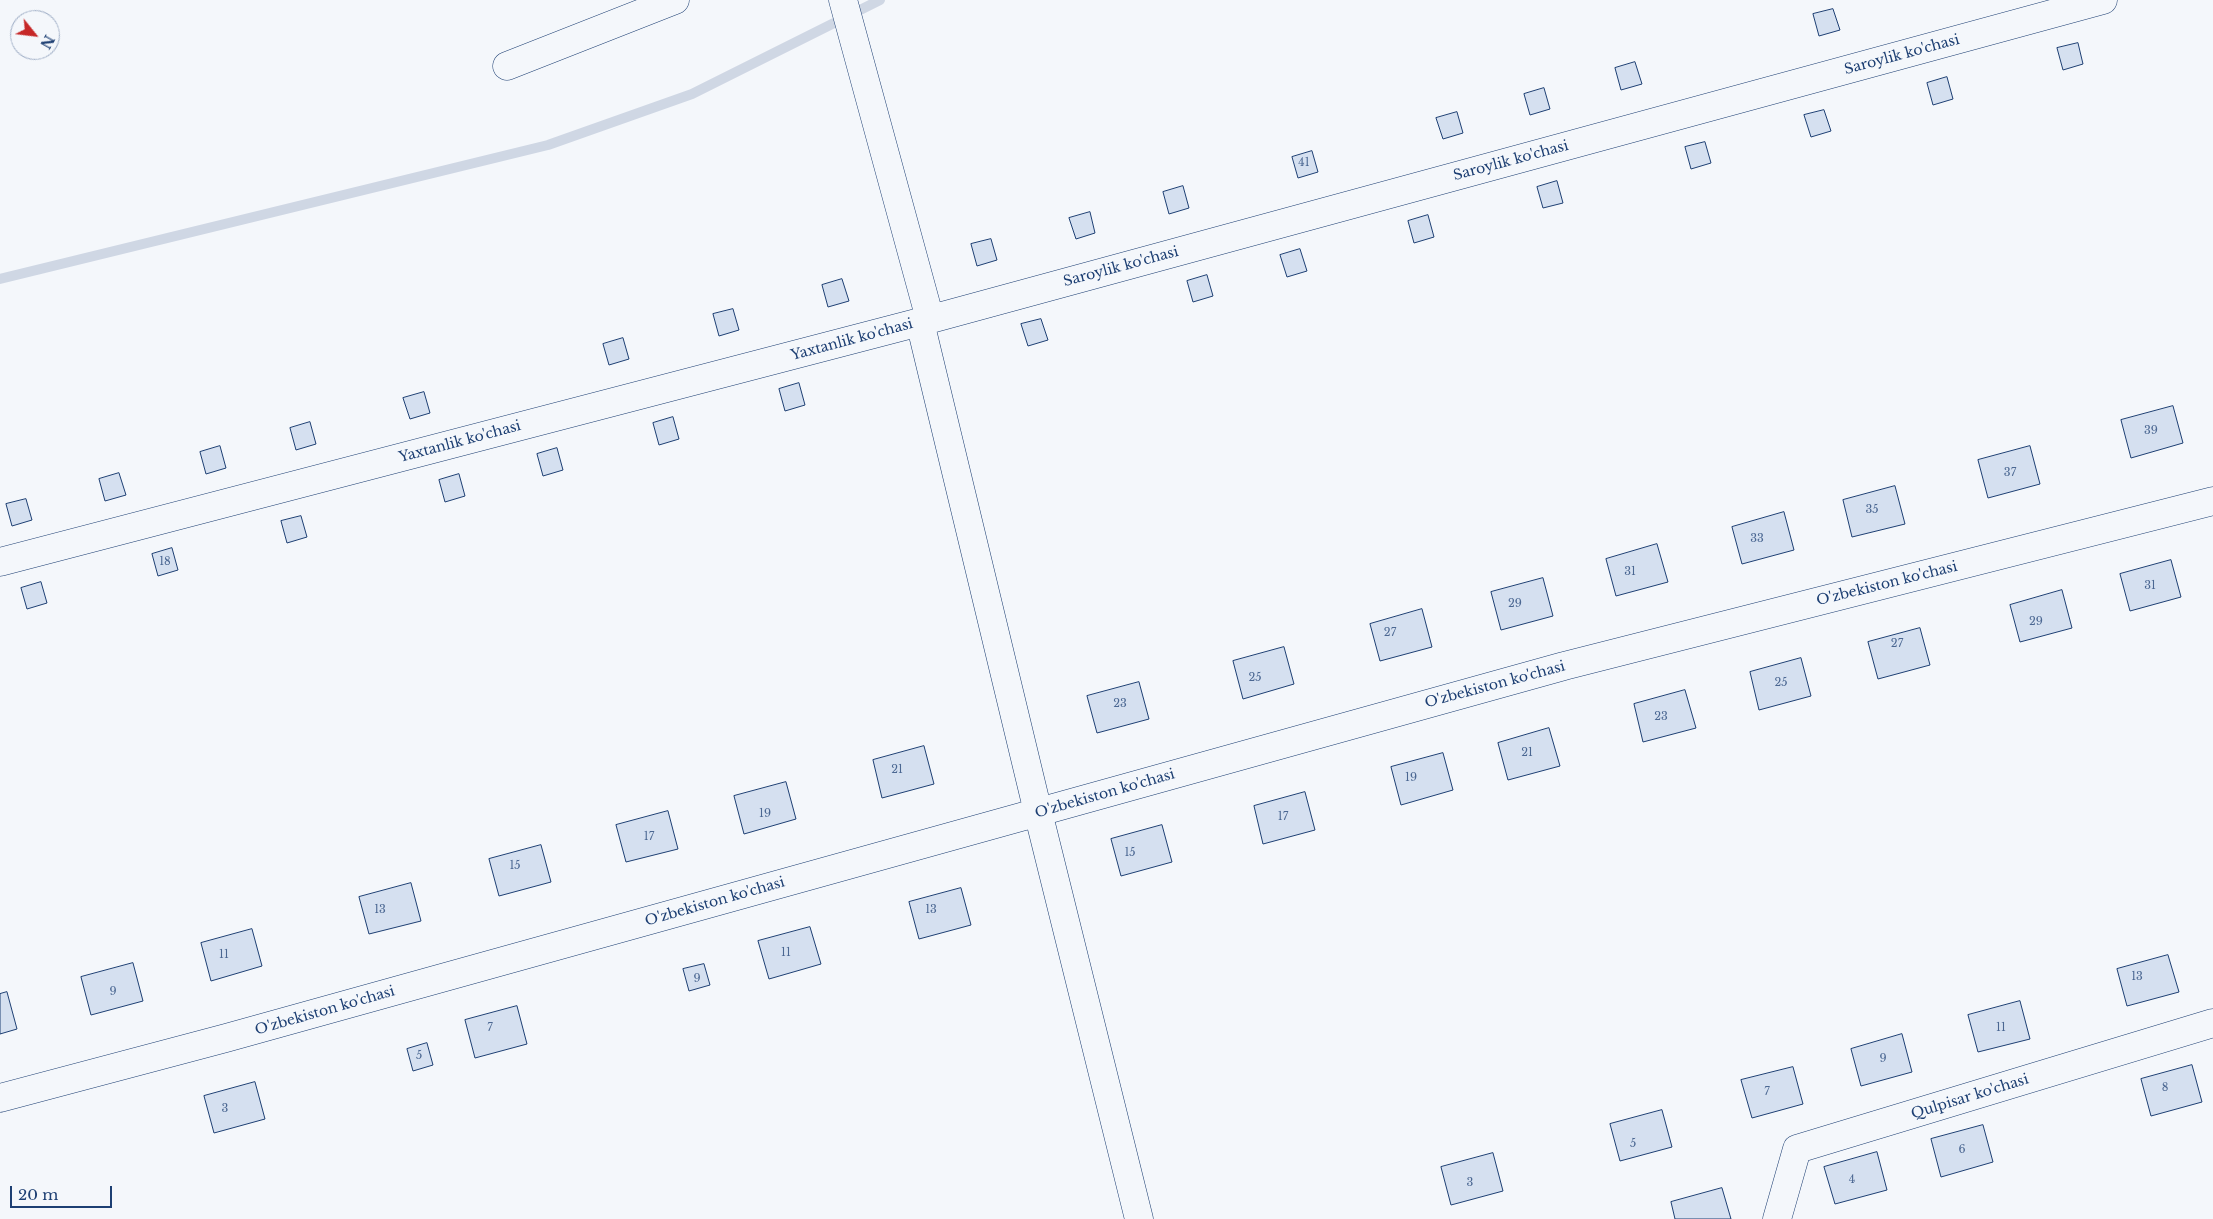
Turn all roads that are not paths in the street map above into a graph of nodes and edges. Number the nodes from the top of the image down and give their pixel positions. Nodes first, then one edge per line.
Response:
1 (675, 0) edge
2 (843, 0) edge
3 (2103, 0) edge
4 (507, 66) dead end
5 (925, 321) junction
6 (2213, 501) edge
7 (0, 562) edge
8 (1038, 812) junction
9 (2213, 1023) edge
10 (0, 1098) edge
11 (1139, 1219) edge
12 (1777, 1219) edge

1 - 4 street
2 - 5 street
3 - 5 street, Saroylik ko'chasi
5 - 7 street, Yaxtanlik ko'chasi
5 - 8 street
6 - 8 street, O'zbekiston ko'chasi
8 - 10 street, O'zbekiston ko'chasi
8 - 11 street
9 - 12 street, Qulpisar ko'chasi

